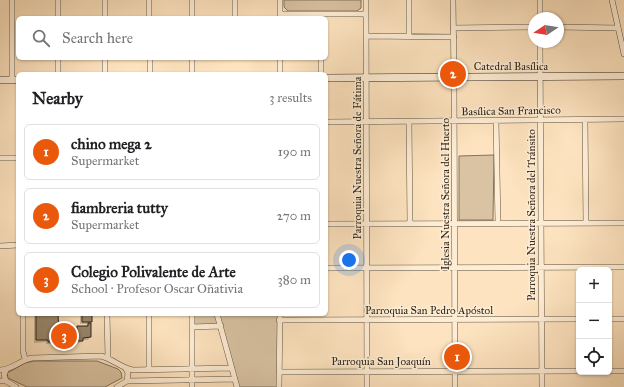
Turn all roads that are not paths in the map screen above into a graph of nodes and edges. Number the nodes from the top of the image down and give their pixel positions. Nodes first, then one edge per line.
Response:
1 (12, 0) edge
2 (58, 0) edge
3 (105, 0) edge
4 (149, 0) edge
5 (192, 0) edge
6 (235, 0) edge
7 (280, 0) edge
8 (366, 0) edge
9 (409, 0) edge
10 (453, 0) edge
11 (540, 0) edge
12 (612, 0) edge
13 (540, 12) edge
14 (366, 14) junction
15 (58, 16) edge
16 (105, 16) edge
17 (150, 16) edge
18 (192, 16) edge
19 (236, 16) edge
20 (280, 16) edge
21 (321, 16) edge
22 (528, 27) edge
23 (564, 27) edge
24 (453, 28) junction
25 (618, 28) junction
26 (366, 36) junction
27 (409, 36) junction
28 (454, 37) junction
29 (623, 46) edge
30 (540, 48) edge
31 (624, 54) edge
32 (58, 60) edge
33 (105, 60) edge
34 (150, 60) edge
35 (192, 60) edge
36 (280, 60) edge
37 (321, 60) edge
38 (58, 72) edge
39 (105, 72) edge
40 (150, 72) edge
41 (192, 72) edge
42 (280, 72) edge
43 (321, 72) edge
44 (624, 76) edge
45 (540, 77) junction
46 (328, 78) edge
47 (367, 78) junction
48 (454, 78) junction
49 (0, 80) edge
50 (15, 80) edge
51 (624, 119) edge
52 (541, 120) junction
53 (586, 120) junction
54 (454, 121) junction
55 (496, 121) junction
56 (328, 122) edge
57 (367, 122) junction
58 (409, 122) junction
59 (0, 158) edge
60 (16, 158) edge
61 (498, 223) junction
62 (586, 223) junction
63 (624, 223) edge
64 (328, 224) edge
65 (367, 224) junction
66 (410, 224) junction
67 (455, 224) junction
68 (541, 224) junction
69 (16, 245) edge
70 (0, 246) edge
71 (541, 267) junction
72 (624, 267) edge
73 (328, 268) edge
74 (367, 268) junction
75 (455, 268) junction
76 (23, 316) edge
77 (107, 316) edge
78 (149, 316) edge
79 (192, 316) edge
80 (218, 316) edge
81 (279, 317) edge
82 (542, 319) junction
83 (576, 319) edge
84 (612, 319) edge
85 (624, 319) edge
86 (367, 320) junction
87 (455, 320) junction
88 (221, 326) junction
89 (192, 327) junction
90 (108, 358) junction
91 (25, 359) junction
92 (232, 368) junction
93 (126, 369) junction
94 (149, 369) junction
95 (192, 369) junction
96 (3, 370) edge
97 (542, 370) junction
98 (576, 370) edge
99 (612, 370) edge
100 (624, 370) edge
101 (367, 371) junction
102 (455, 371) junction
103 (279, 372) junction
104 (235, 379) junction
105 (192, 380) junction
106 (3, 381) edge
107 (127, 381) junction
108 (151, 381) junction
109 (16, 387) edge
110 (117, 387) edge
111 (151, 387) edge
112 (192, 387) edge
113 (237, 387) edge
114 (280, 387) edge
115 (367, 387) edge
116 (455, 387) edge
117 (542, 387) edge

1 - 50 street
2 - 15 street
3 - 16 street
4 - 17 street
5 - 18 street
6 - 19 street
7 - 20 street
8 - 14 street, Parroquia Nuestra Señora de Fátima
9 - 27 street
10 - 24 street, Iglesia Nuestra Señora del Huerto
11 - 13 street
12 - 25 street
14 - 21 street
14 - 26 street, Parroquia Nuestra Señora de Fátima
20 - 21 street
22 - 24 street
23 - 25 street
24 - 28 street, Iglesia Nuestra Señora del Huerto
25 - 29 street
26 - 27 street
26 - 47 street, Parroquia Nuestra Señora de Fátima
27 - 28 street
28 - 48 street, Iglesia Nuestra Señora del Huerto
29 - 31 street
30 - 45 street, Parroquia Nuestra Señora del Tránsito
32 - 38 street
33 - 39 street
34 - 40 street
35 - 41 street
36 - 42 street
37 - 43 street
44 - 45 main road, Catedral Basílica
45 - 48 main road, Catedral Basílica
45 - 52 street, Parroquia Nuestra Señora del Tránsito
46 - 47 main road, Catedral Basílica
47 - 48 main road, Catedral Basílica
47 - 57 street, Parroquia Nuestra Señora de Fátima
48 - 54 street, Iglesia Nuestra Señora del Huerto
49 - 50 main road
51 - 53 street, Basílica San Francisco
52 - 53 street, Basílica San Francisco
52 - 55 street, Basílica San Francisco
52 - 68 street, Parroquia Nuestra Señora del Tránsito
53 - 62 street
54 - 55 street, Basílica San Francisco
54 - 58 street, Basílica San Francisco
54 - 67 street, Iglesia Nuestra Señora del Huerto
55 - 61 street
56 - 57 street, Basílica San Francisco
57 - 58 street, Basílica San Francisco
57 - 65 street, Parroquia Nuestra Señora de Fátima
58 - 66 street
59 - 60 street
61 - 67 street
61 - 68 street
62 - 63 street
62 - 68 street
64 - 65 street
65 - 66 street
65 - 74 street, Parroquia Nuestra Señora de Fátima
66 - 67 street
67 - 75 street, Iglesia Nuestra Señora del Huerto
68 - 71 street, Parroquia Nuestra Señora del Tránsito
69 - 70 street
71 - 72 street
71 - 75 street
71 - 82 street, Parroquia Nuestra Señora del Tránsito
73 - 74 street
74 - 75 street
74 - 86 street, Parroquia Nuestra Señora de Fátima
75 - 87 street, Iglesia Nuestra Señora del Huerto
76 - 91 street
77 - 90 street
78 - 94 street
79 - 89 street
80 - 88 street
81 - 86 street, Parroquia San Pedro Apóstol
81 - 103 street
82 - 83 street, Parroquia San Pedro Apóstol
82 - 87 street, Parroquia San Pedro Apóstol
82 - 97 street, Parroquia Nuestra Señora del Tránsito
84 - 85 street
86 - 87 street, Parroquia San Pedro Apóstol
86 - 101 street, Parroquia Nuestra Señora de Fátima
87 - 102 street, Iglesia Nuestra Señora del Huerto
88 - 89 street
88 - 92 street
89 - 95 street
90 - 91 street
90 - 93 street
91 - 96 street
92 - 95 street
92 - 104 street
93 - 94 street
93 - 107 street
94 - 95 street
95 - 105 street
96 - 106 street
97 - 98 street, Parroquia San Joaquín
97 - 102 street, Parroquia San Joaquín
97 - 117 street, Parroquia Nuestra Señora del Tránsito
99 - 100 street
101 - 102 street, Parroquia San Joaquín
101 - 103 street, Parroquia San Joaquín
101 - 115 street, Parroquia Nuestra Señora de Fátima
102 - 116 street, Iglesia Nuestra Señora del Huerto
103 - 114 street
104 - 105 street
104 - 113 street
105 - 108 street
105 - 112 street
106 - 109 street
107 - 108 street
107 - 110 street
108 - 111 street

